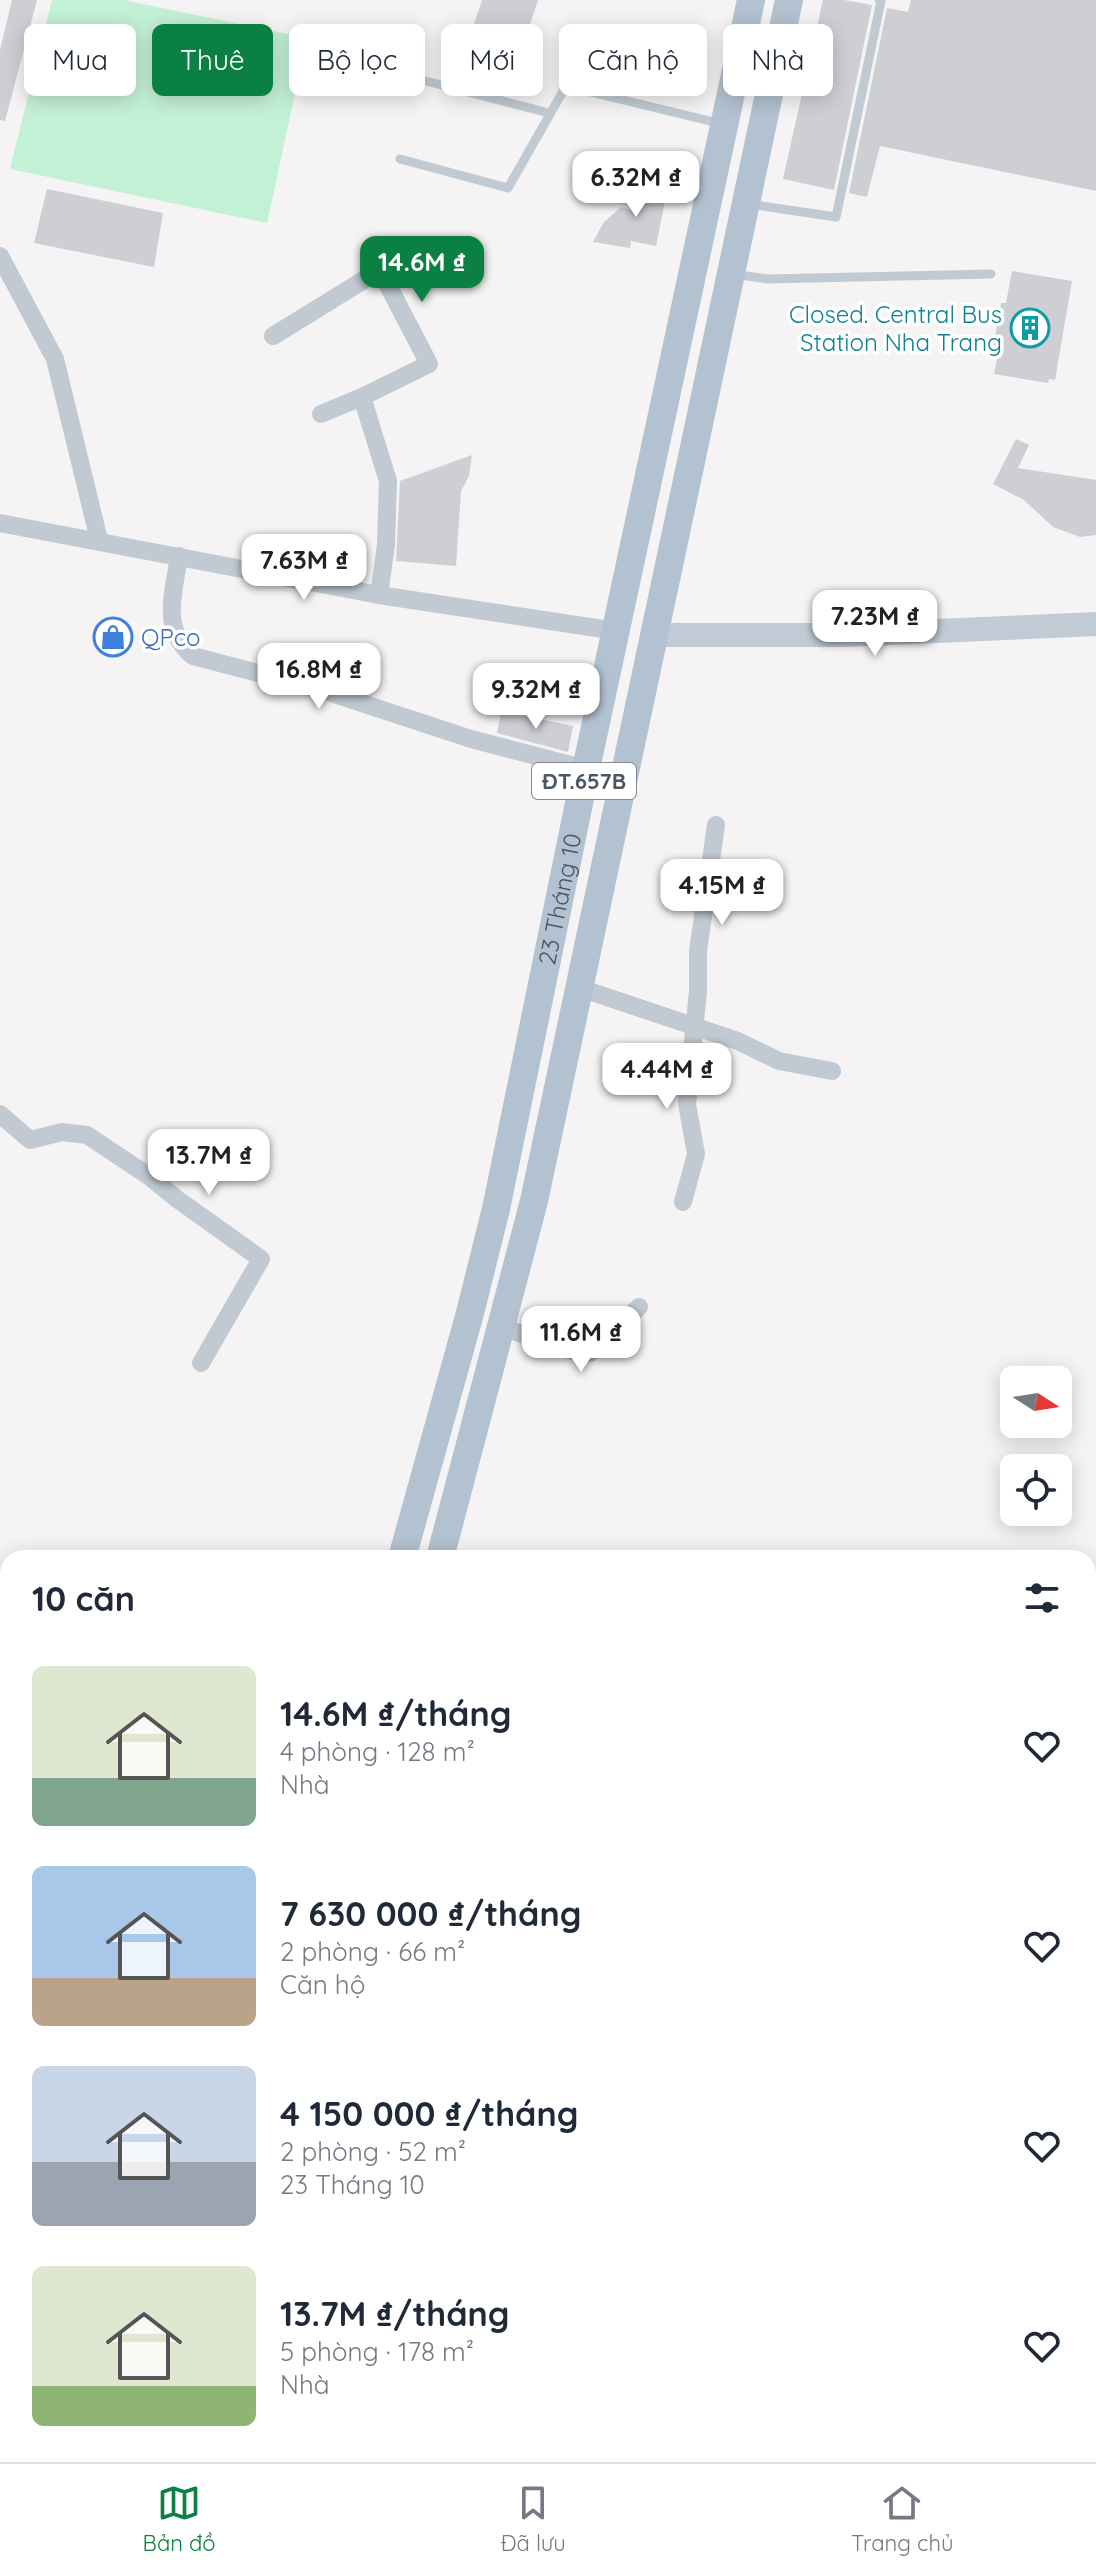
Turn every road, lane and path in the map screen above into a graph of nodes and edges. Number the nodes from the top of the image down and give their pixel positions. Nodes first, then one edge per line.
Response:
1 (751, 0) edge
2 (789, 0) edge
3 (881, 0) edge
4 (426, 81) dead end
5 (549, 113) junction
6 (725, 125) junction
7 (400, 159) dead end
8 (745, 204) junction
9 (0, 256) edge
10 (695, 267) junction
11 (730, 274) junction
12 (991, 274) dead end
13 (273, 336) dead end
14 (362, 397) junction
15 (321, 414) dead end
16 (0, 523) edge
17 (99, 540) junction
18 (179, 556) junction
19 (379, 595) junction
20 (1096, 624) edge
21 (616, 631) junction
22 (654, 635) junction
23 (586, 769) junction
24 (716, 825) dead end
25 (580, 988) junction
26 (696, 1026) junction
27 (832, 1071) dead end
28 (0, 1114) edge
29 (683, 1202) dead end
30 (639, 1307) dead end
31 (501, 1327) junction
32 (201, 1363) dead end
33 (404, 1550) edge
34 (442, 1550) edge

1 - 6 main road, 23 Tháng 10 / ĐT.657B
2 - 8 main road, 23 Tháng 10 / ĐT.657B
3 - 8 lane
4 - 5 lane
5 - 6 lane
5 - 7 lane
6 - 10 main road, 23 Tháng 10 / ĐT.657B
8 - 11 main road, 23 Tháng 10 / ĐT.657B
9 - 17 street
10 - 11 main road
10 - 21 main road, 23 Tháng 10 / ĐT.657B
11 - 12 lane
11 - 22 main road, 23 Tháng 10 / ĐT.657B
13 - 14 street
14 - 15 street
14 - 19 street
16 - 17 street
17 - 18 street
18 - 19 street
18 - 23 street
19 - 21 street
20 - 22 street
21 - 22 main road
21 - 23 main road, 23 Tháng 10 / ĐT.657B
22 - 25 main road, 23 Tháng 10 / ĐT.657B
23 - 33 main road, 23 Tháng 10 / ĐT.657B
24 - 26 street
25 - 26 street
25 - 31 main road, 23 Tháng 10 / ĐT.657B
26 - 27 street
26 - 29 street
28 - 32 street
30 - 31 street
31 - 34 main road, 23 Tháng 10 / ĐT.657B

